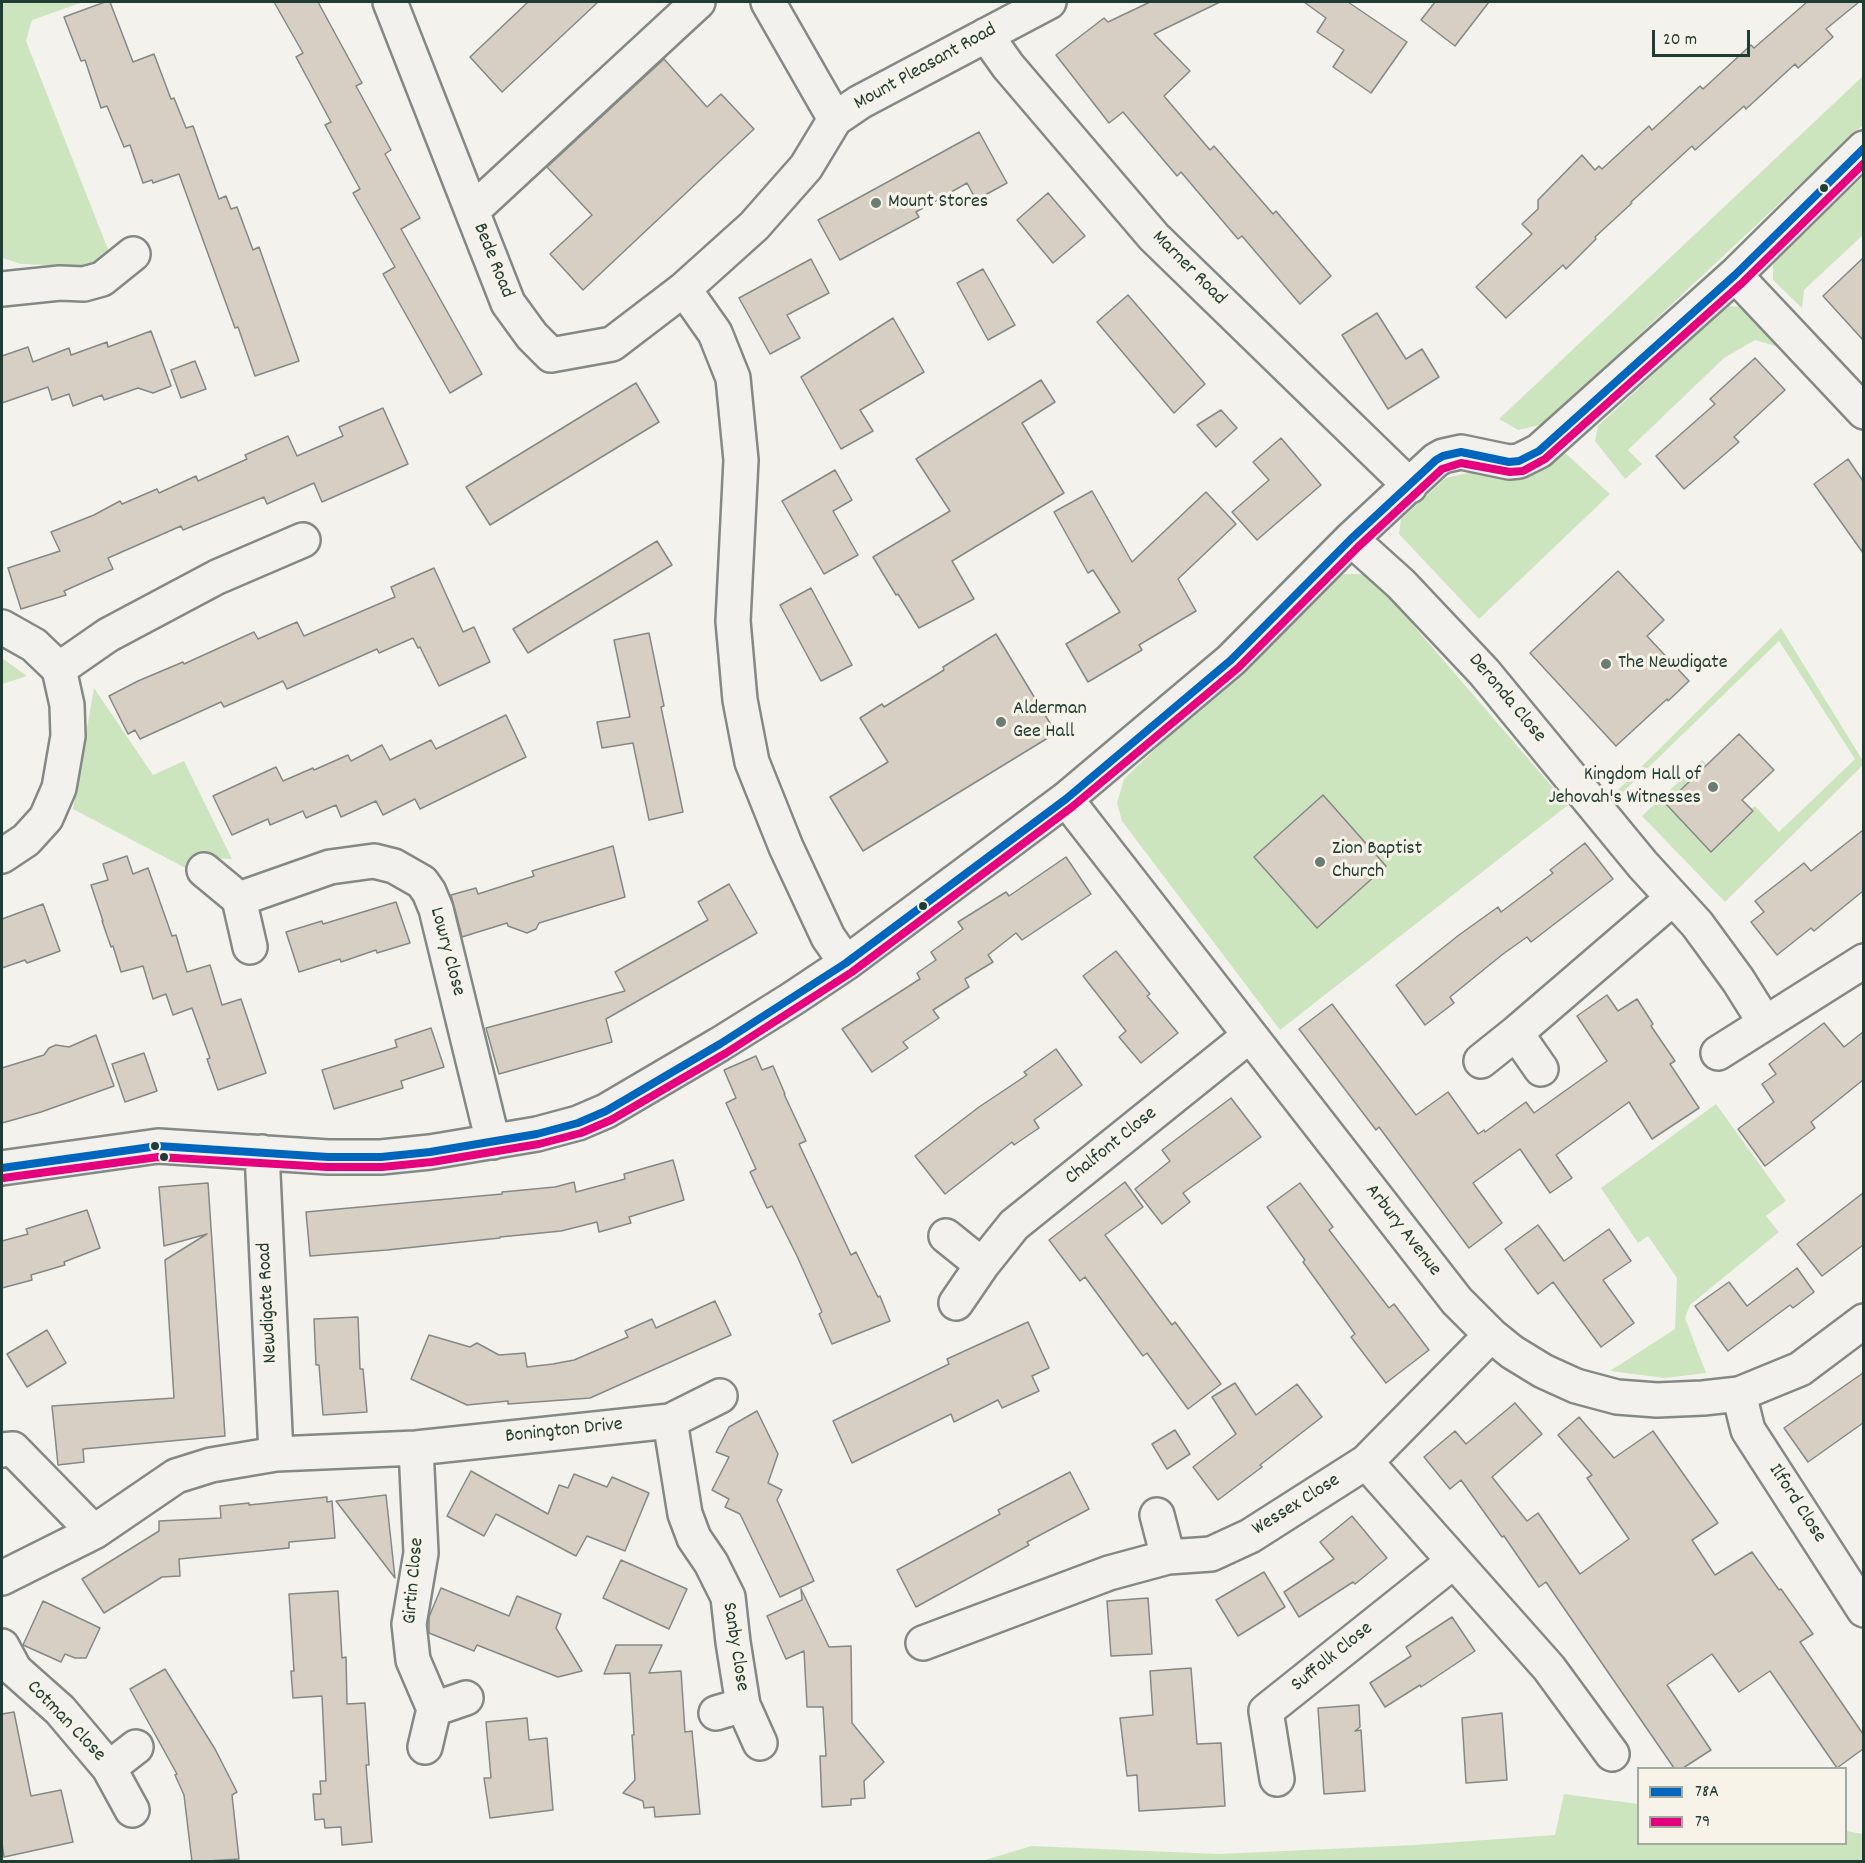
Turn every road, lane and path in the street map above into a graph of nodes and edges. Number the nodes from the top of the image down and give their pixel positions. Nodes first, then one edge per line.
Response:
1 (390, 2) edge
2 (698, 2) edge
3 (768, 2) edge
4 (1049, 2) edge
5 (986, 35) junction
6 (835, 119) junction
7 (1863, 148) edge
8 (472, 211) junction
9 (132, 254) dead end
10 (1735, 275) junction
11 (2, 289) edge
12 (684, 289) junction
13 (1863, 412) edge
14 (1410, 486) junction
15 (1351, 539) junction
16 (303, 540) dead end
17 (2, 627) edge
18 (59, 669) junction
19 (1066, 799) junction
20 (2, 856) edge
21 (204, 870) dead end
22 (1673, 898) junction
23 (239, 899) junction
24 (250, 948) dead end
25 (1863, 961) edge
26 (846, 963) junction
27 (1765, 1023) junction
28 (1516, 1033) junction
29 (1249, 1036) junction
30 (1718, 1053) dead end
31 (1481, 1061) dead end
32 (1541, 1069) dead end
33 (494, 1142) junction
34 (262, 1152) junction
35 (2, 1168) edge
36 (946, 1236) dead end
37 (982, 1265) junction
38 (956, 1303) dead end
39 (1863, 1322) edge
40 (1491, 1335) junction
41 (1739, 1394) junction
42 (720, 1396) dead end
43 (670, 1421) junction
44 (416, 1448) junction
45 (2, 1450) edge
46 (276, 1454) junction
47 (1366, 1462) junction
48 (1157, 1515) dead end
49 (94, 1532) junction
50 (1168, 1557) junction
51 (1454, 1561) junction
52 (2, 1578) edge
53 (1863, 1610) edge
54 (923, 1643) dead end
55 (2, 1646) edge
56 (466, 1698) dead end
57 (434, 1709) junction
58 (760, 1743) dead end
59 (136, 1747) dead end
60 (425, 1747) dead end
61 (1612, 1754) dead end
62 (109, 1768) junction
63 (1277, 1779) dead end
64 (132, 1810) dead end

1 - 8 street, Bede Road
2 - 8 street
3 - 6 street
4 - 5 street, Mount Pleasant Road
5 - 6 street, Mount Pleasant Road
5 - 14 street, Marner Road
6 - 12 street, Bede Road
7 - 10 street
8 - 12 street, Bede Road
9 - 11 street
10 - 13 street
10 - 14 street
12 - 26 street
14 - 15 street
15 - 19 street
15 - 22 street, Deronda Close
16 - 18 street
17 - 18 street
18 - 20 street
19 - 26 street
19 - 29 street, Arbury Avenue
21 - 23 street
22 - 27 street, Deronda Close
22 - 28 street
23 - 24 street
23 - 33 street, Lowry Close
25 - 27 street
26 - 33 street
27 - 30 street
28 - 31 street
28 - 32 street
29 - 37 street, Chalfont Close
29 - 40 street, Arbury Avenue
33 - 34 street
34 - 35 street
34 - 46 street, Newdigate Road
36 - 37 street
37 - 38 street, Chalfont Close
39 - 41 street, Arbury Avenue
40 - 41 street, Arbury Avenue
40 - 47 street, Wessex Close
41 - 53 street, Ilford Close
42 - 43 street, Bonington Drive
43 - 44 street, Bonington Drive
43 - 58 street, Sanby Close
44 - 46 street, Bonington Drive
44 - 57 street, Girtin Close
45 - 49 street
46 - 49 street, Bonington Drive
47 - 50 street, Wessex Close
47 - 51 street
48 - 50 street
49 - 52 street, Bonington Drive
50 - 54 street, Wessex Close
51 - 61 street
51 - 63 street, Suffolk Close
55 - 62 street, Cotman Close
56 - 57 street
57 - 60 street
59 - 62 street, Cotman Close
62 - 64 street, Cotman Close

